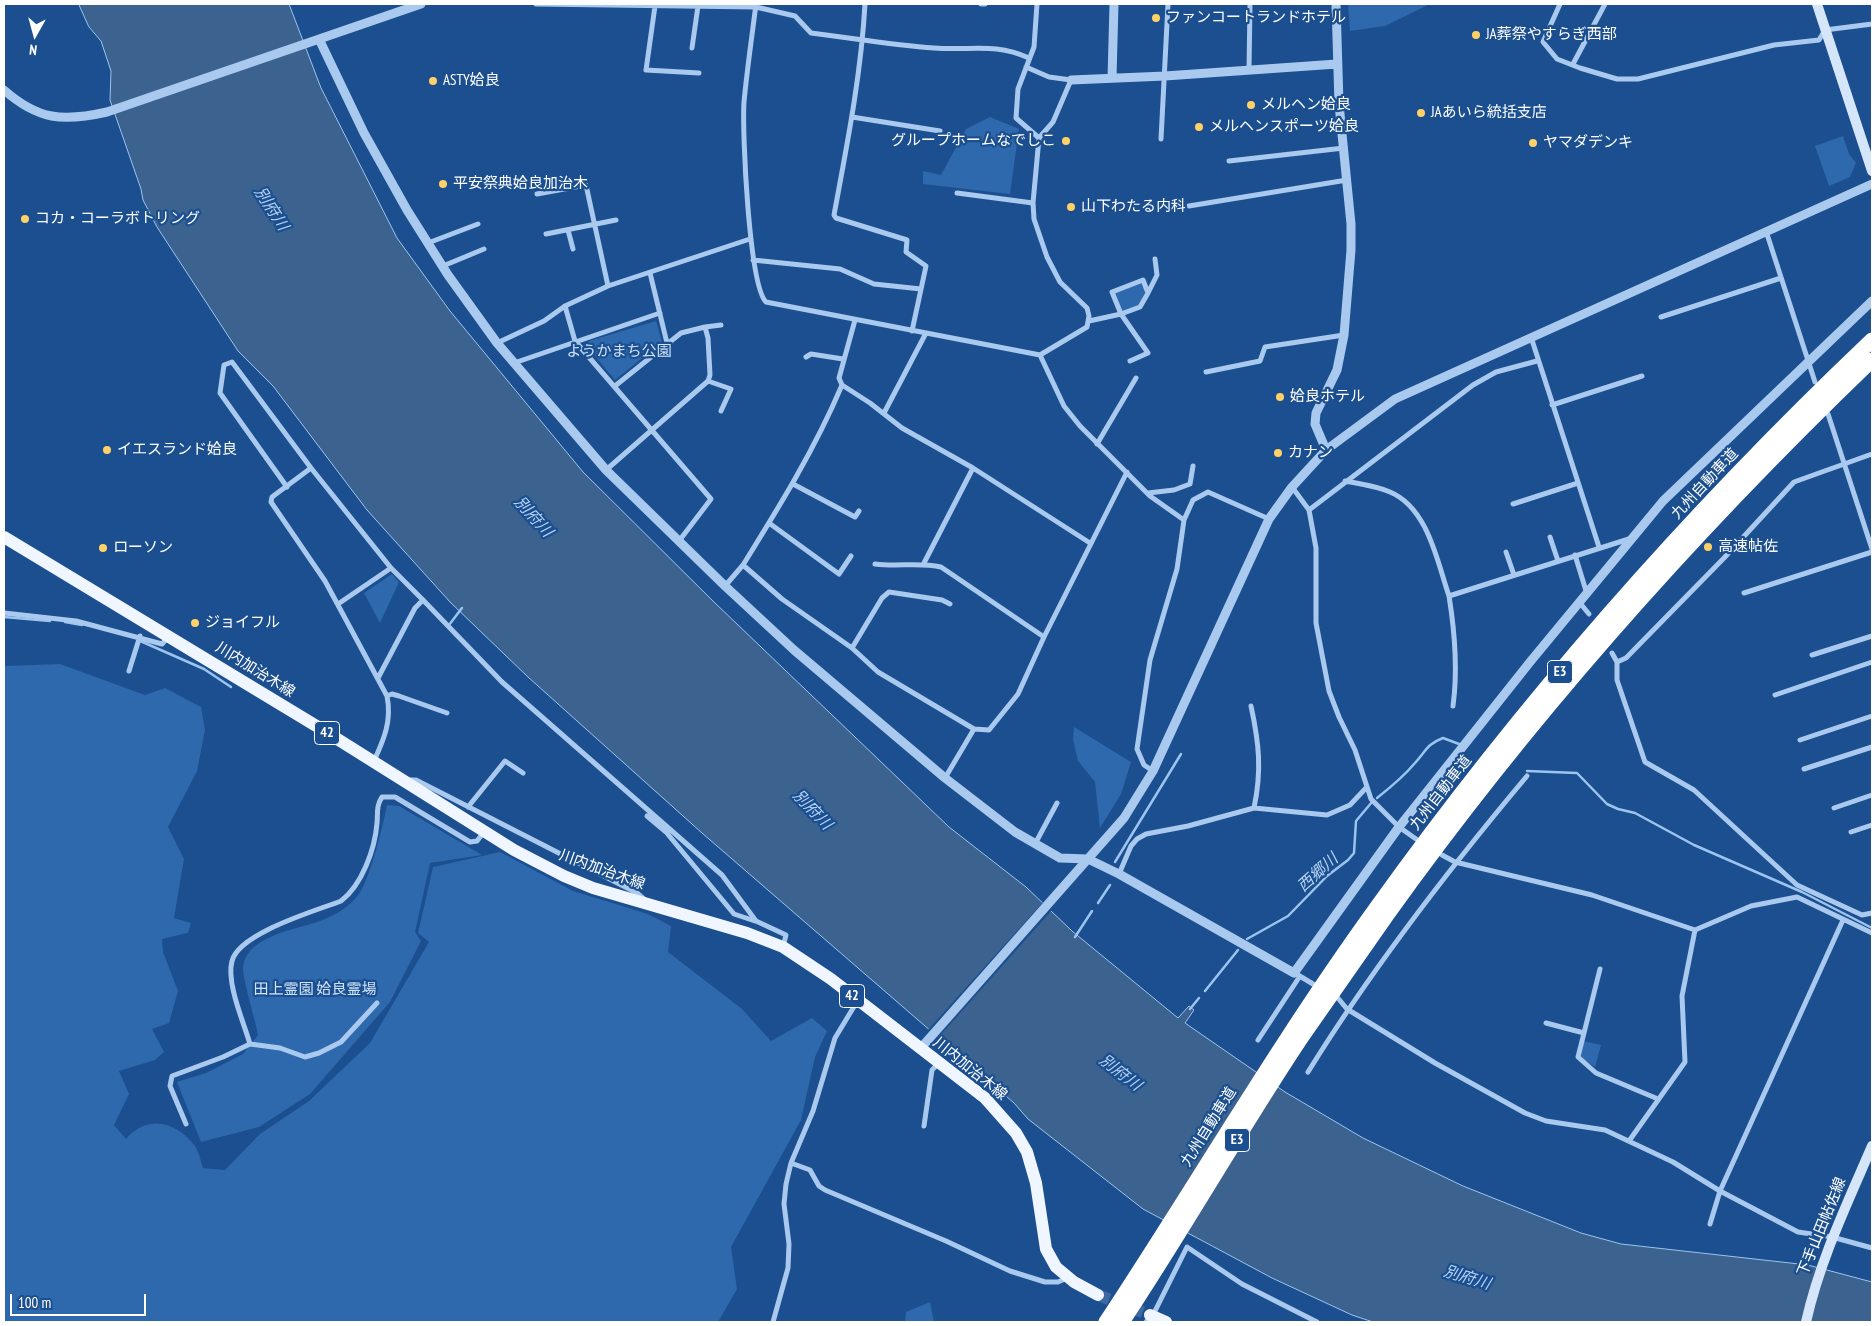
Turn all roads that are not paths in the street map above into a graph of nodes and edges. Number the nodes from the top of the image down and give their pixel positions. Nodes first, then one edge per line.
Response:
1 (421, 4) edge
2 (536, 4) edge
3 (865, 4) edge
4 (1037, 4) edge
5 (1114, 4) edge
6 (1168, 4) edge
7 (1250, 4) edge
8 (1336, 4) edge
9 (1560, 4) edge
10 (1605, 4) edge
11 (1817, 4) edge
12 (655, 6) junction
13 (698, 6) junction
14 (756, 6) edge
15 (1872, 24) edge
16 (1825, 30) junction
17 (319, 39) junction
18 (863, 40) junction
19 (692, 48) dead end
20 (1029, 58) junction
21 (1337, 64) junction
22 (1573, 64) junction
23 (1026, 67) junction
24 (1249, 70) junction
25 (699, 73) dead end
26 (1165, 76) junction
27 (1112, 78) junction
28 (1071, 80) junction
29 (4, 90) edge
30 (852, 117) junction
31 (940, 131) dead end
32 (1039, 138) junction
33 (1161, 139) dead end
34 (1344, 148) junction
35 (1229, 161) dead end
36 (1872, 170) edge
37 (1347, 180) junction
38 (1872, 184) edge
39 (957, 193) dead end
40 (537, 194) dead end
41 (1033, 203) junction
42 (1189, 206) dead end
43 (616, 220) dead end
44 (478, 224) dead end
45 (595, 224) junction
46 (568, 230) junction
47 (1766, 231) junction
48 (546, 234) dead end
49 (750, 239) junction
50 (428, 243) junction
51 (484, 249) dead end
52 (572, 249) dead end
53 (1155, 259) dead end
54 (754, 260) junction
55 (443, 266) junction
56 (650, 273) junction
57 (1781, 278) junction
58 (608, 286) junction
59 (921, 289) junction
60 (1148, 293) junction
61 (1872, 301) edge
62 (565, 306) junction
63 (660, 313) junction
64 (1122, 314) junction
65 (1661, 317) dead end
66 (855, 320) junction
67 (1088, 321) junction
68 (720, 325) dead end
69 (705, 327) junction
70 (912, 330) junction
71 (926, 333) junction
72 (1344, 335) junction
73 (1531, 336) junction
74 (1872, 340) edge
75 (575, 341) junction
76 (497, 343) junction
77 (667, 343) junction
78 (1040, 354) junction
79 (806, 357) dead end
80 (843, 359) junction
81 (1808, 360) junction
82 (1872, 360) edge
83 (1130, 361) dead end
84 (1537, 361) junction
85 (514, 363) junction
86 (1206, 372) dead end
87 (1642, 376) dead end
88 (1136, 378) dead end
89 (708, 381) junction
90 (1815, 382) dead end
91 (842, 385) junction
92 (615, 386) junction
93 (1552, 405) junction
94 (721, 411) dead end
95 (884, 414) junction
96 (1828, 414) dead end
97 (652, 430) junction
98 (1097, 444) junction
99 (1326, 450) junction
100 (1872, 454) edge
101 (1843, 464) junction
102 (1193, 466) dead end
103 (311, 468) junction
104 (973, 468) junction
105 (606, 470) junction
106 (1127, 472) junction
107 (1345, 481) junction
108 (1578, 482) junction
109 (793, 484) junction
110 (287, 487) junction
111 (1292, 487) junction
112 (1148, 493) junction
113 (1513, 504) dead end
114 (1309, 510) junction
115 (859, 511) dead end
116 (1269, 519) junction
117 (1184, 520) junction
118 (768, 523) junction
119 (4, 537) edge
120 (1550, 537) dead end
121 (1634, 538) junction
122 (679, 541) junction
123 (1090, 543) junction
124 (1599, 548) junction
125 (1872, 550) edge
126 (1506, 552) dead end
127 (1575, 555) junction
128 (851, 556) dead end
129 (1558, 561) junction
130 (924, 563) junction
131 (875, 564) dead end
132 (743, 565) junction
133 (391, 568) junction
134 (1514, 575) junction
135 (725, 586) junction
136 (1744, 593) dead end
137 (1587, 595) junction
138 (1449, 596) junction
139 (423, 600) junction
140 (1580, 603) junction
141 (338, 604) junction
142 (950, 604) dead end
143 (4, 613) edge
144 (1589, 614) dead end
145 (169, 636) junction
146 (1872, 636) edge
147 (1044, 638) junction
148 (139, 640) junction
149 (852, 648) junction
150 (1612, 653) dead end
151 (1812, 655) dead end
152 (1616, 662) junction
153 (1872, 662) edge
154 (129, 670) dead end
155 (378, 678) junction
156 (1776, 695) dead end
157 (387, 696) junction
158 (1251, 706) dead end
159 (1453, 706) dead end
160 (447, 713) dead end
161 (1872, 716) edge
162 (974, 728) junction
163 (1800, 740) dead end
164 (1872, 747) edge
165 (373, 762) junction
166 (1804, 769) dead end
167 (1153, 771) junction
168 (523, 773) dead end
169 (1527, 776) dead end
170 (945, 778) junction
171 (400, 780) junction
172 (1366, 788) junction
173 (1872, 795) edge
174 (1057, 802) dead end
175 (468, 807) junction
176 (1254, 808) junction
177 (1834, 808) dead end
178 (647, 816) dead end
179 (1872, 825) edge
180 (1399, 827) junction
181 (485, 831) junction
182 (1851, 832) dead end
183 (1416, 839) dead end
184 (1034, 845) junction
185 (1442, 855) dead end
186 (1088, 859) junction
187 (1455, 862) junction
188 (1119, 874) junction
189 (645, 903) junction
190 (1872, 913) edge
191 (1843, 920) junction
192 (756, 921) junction
193 (1695, 930) junction
194 (1872, 933) edge
195 (783, 948) junction
196 (1600, 969) dead end
197 (1297, 974) junction
198 (1313, 984) dead end
199 (1337, 997) dead end
200 (858, 1000) junction
201 (377, 1003) dead end
202 (1347, 1009) junction
203 (1546, 1023) dead end
204 (1584, 1033) junction
205 (1293, 1039) junction
206 (1258, 1040) dead end
207 (250, 1044) junction
208 (923, 1045) junction
209 (939, 1063) junction
210 (1308, 1072) dead end
211 (1658, 1099) junction
212 (186, 1124) dead end
213 (924, 1126) dead end
214 (1629, 1141) junction
215 (1872, 1146) edge
216 (791, 1164) junction
217 (1720, 1191) junction
218 (1710, 1224) dead end
219 (1169, 1234) junction
220 (1832, 1237) junction
221 (1872, 1248) edge
222 (1068, 1277) junction
223 (1098, 1295) tunnel mouth
224 (1148, 1319) edge
225 (773, 1322) edge
226 (1106, 1322) edge
227 (1122, 1322) edge
228 (1166, 1322) edge
229 (1318, 1322) edge
230 (1806, 1322) edge

1 - 17 street
2 - 12 street
3 - 18 street
4 - 20 street
5 - 27 street
6 - 26 street
7 - 24 street
8 - 21 street
9 - 22 street
10 - 22 street
11 - 16 main road
12 - 13 street
12 - 25 street
13 - 14 street
13 - 19 street
14 - 18 street
14 - 49 street
15 - 16 street
16 - 22 street
16 - 36 main road
17 - 29 street
17 - 50 street
18 - 20 street
18 - 30 street
20 - 23 street
21 - 24 street
21 - 34 street
23 - 28 street
23 - 32 street
24 - 26 street
26 - 27 street
26 - 33 street
27 - 28 street
28 - 32 street
30 - 31 street
30 - 59 street
32 - 41 street
34 - 35 street
34 - 37 street
37 - 42 street
37 - 72 street
38 - 47 street
39 - 41 street
40 - 45 street
41 - 67 street
43 - 45 street
44 - 50 street
45 - 46 street
45 - 58 street
46 - 48 street
46 - 52 street
47 - 57 street
47 - 73 street
49 - 54 street
49 - 56 street
50 - 55 street
51 - 55 street
53 - 60 street
54 - 59 street
54 - 66 street
55 - 76 street
56 - 58 street
56 - 63 street
57 - 65 street
57 - 81 street
58 - 62 street
59 - 70 street
60 - 64 street
60 - 64 street
61 - 81 street
62 - 75 street
62 - 76 street
63 - 75 street
63 - 77 street
64 - 67 street
64 - 83 street
66 - 70 street
66 - 80 street
67 - 78 street
68 - 69 street
69 - 77 street
69 - 89 street
70 - 71 street
71 - 78 street
71 - 95 street
72 - 86 street
72 - 99 street
73 - 84 street
73 - 99 street
74 - 205 highway, 九州自動車道 / E3
75 - 85 street
75 - 92 street
76 - 85 street
77 - 92 street
78 - 98 street
79 - 80 street
80 - 91 street
81 - 90 street
81 - 121 street
82 - 205 highway, 九州自動車道 / E3
84 - 93 street
84 - 107 street
85 - 105 street
87 - 93 street
88 - 98 street
89 - 94 street
89 - 97 street
91 - 95 street
91 - 109 street
92 - 97 street
93 - 108 street
95 - 104 street
96 - 101 street
97 - 105 street
97 - 122 street
98 - 106 street
99 - 111 street
100 - 101 street
101 - 125 street
101 - 152 street
102 - 112 street
103 - 110 street
103 - 110 street
103 - 133 street
104 - 123 street
104 - 130 street
105 - 122 street
106 - 112 street
106 - 123 street
107 - 114 street
107 - 138 street
108 - 113 street
108 - 124 street
109 - 115 street
109 - 118 street
110 - 141 street
111 - 114 street
111 - 116 street
112 - 117 street
114 - 172 street
116 - 117 street
116 - 167 street
117 - 167 street
118 - 128 street
118 - 132 street
119 - 145 main road, 川内加治木線 / 42
120 - 129 street
121 - 124 street
121 - 137 street
122 - 135 street
123 - 147 street
124 - 127 street
125 - 136 street
126 - 134 street
127 - 129 street
127 - 137 street
129 - 134 street
130 - 131 street
130 - 147 street
132 - 135 street
132 - 149 street
133 - 139 street
133 - 141 street
134 - 138 street
135 - 170 street
137 - 140 street
138 - 159 street
139 - 155 street
139 - 192 street
140 - 144 street
140 - 180 street
141 - 155 street
142 - 149 street
143 - 148 street
145 - 148 street
145 - 165 main road, 川内加治木線 / 42
146 - 151 street
147 - 162 street
148 - 154 street
149 - 162 street
150 - 152 street
152 - 190 street
153 - 156 street
155 - 157 street
157 - 160 street
157 - 165 street
158 - 176 street
161 - 163 street
162 - 170 street
164 - 166 street
165 - 171 main road, 川内加治木線 / 42
167 - 186 street
168 - 175 street
169 - 187 street
170 - 184 street
171 - 175 street
171 - 181 main road, 川内加治木線 / 42
172 - 176 street
172 - 180 street
173 - 177 street
174 - 184 street
175 - 189 street
176 - 188 street
178 - 192 street
179 - 182 street
180 - 183 street
180 - 197 street
181 - 189 main road, 川内加治木線 / 42
181 - 207 street
184 - 186 street
185 - 187 street
186 - 188 street
186 - 208 street
187 - 193 street
187 - 202 street
188 - 197 street
189 - 195 main road, 川内加治木線 / 42
191 - 193 street
191 - 194 street
191 - 217 street
192 - 195 street
193 - 211 street
195 - 200 main road, 川内加治木線 / 42
196 - 204 street
197 - 198 street
197 - 206 street
199 - 202 street
200 - 208 main road, 川内加治木線 / 42
200 - 216 street
201 - 207 street
202 - 210 street
202 - 214 street
203 - 204 street
204 - 211 street
205 - 219 highway, 九州自動車道 / E3
207 - 212 street
208 - 209 main road, 川内加治木線 / 42
209 - 213 street
209 - 222 main road, 川内加治木線 / 42
211 - 214 street
214 - 217 street
215 - 220 main road, 下手山田帖佐線
216 - 222 street
216 - 225 street
217 - 218 street
217 - 220 street
219 - 226 highway, 九州自動車道 / E3
219 - 227 highway, 九州自動車道 / E3
220 - 221 street
220 - 230 main road, 下手山田帖佐線
222 - 223 main road, 川内加治木線 / 42
224 - 228 main road
224 - 229 street

